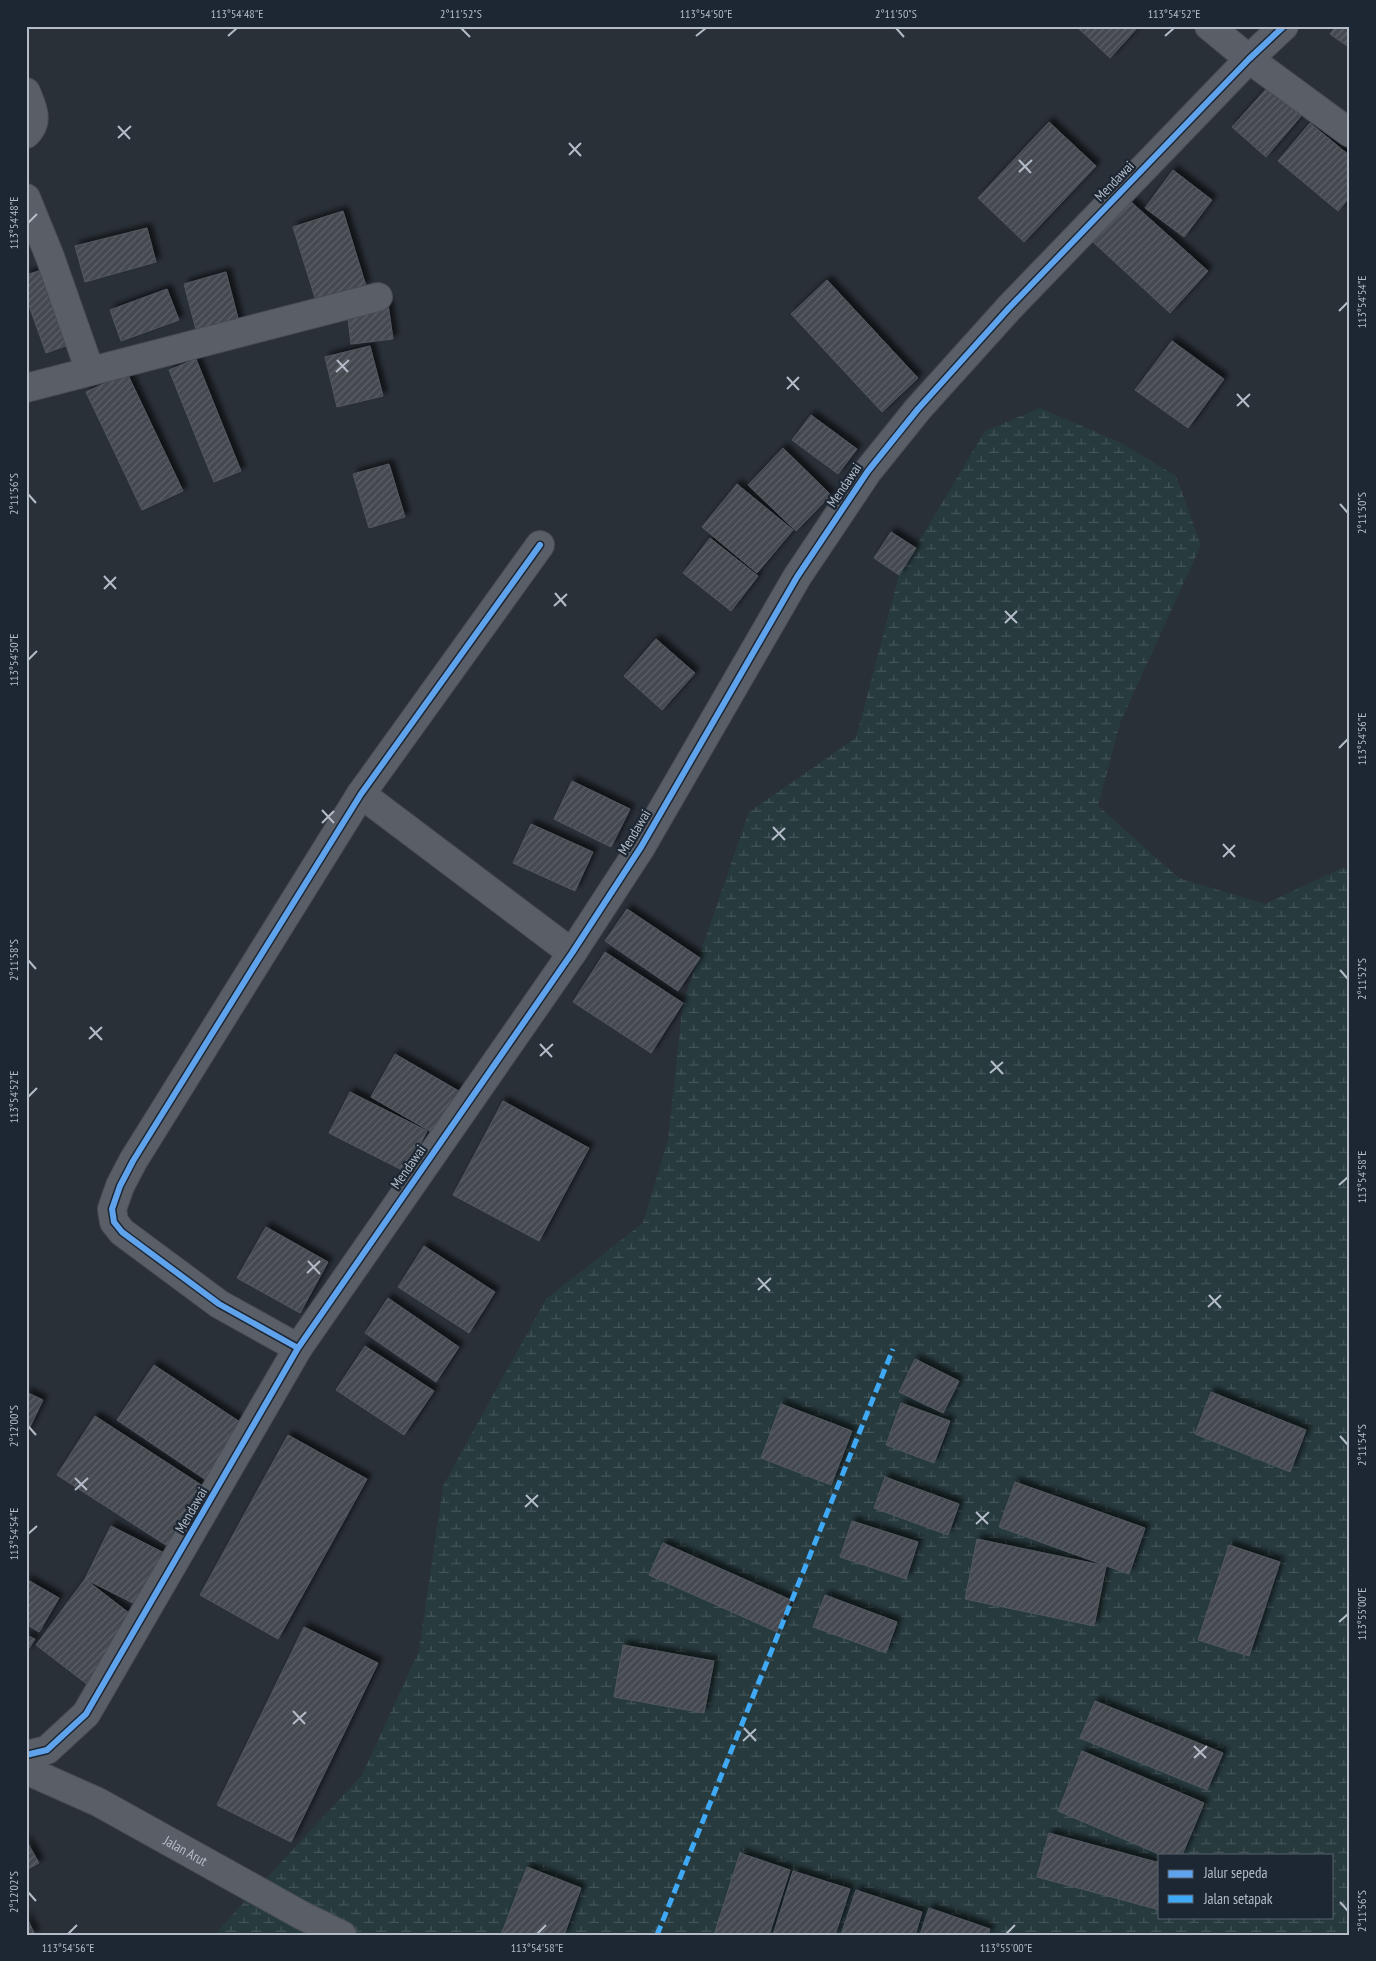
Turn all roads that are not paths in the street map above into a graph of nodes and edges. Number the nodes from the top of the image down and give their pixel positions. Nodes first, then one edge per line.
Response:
1 (1209, 26) edge
2 (1284, 26) edge
3 (1249, 59) junction
4 (26, 92) edge
5 (1350, 133) edge
6 (26, 134) edge
7 (26, 198) edge
8 (378, 297) dead end
9 (90, 372) junction
10 (26, 388) edge
11 (540, 545) dead end
12 (361, 794) junction
13 (572, 953) junction
14 (298, 1348) junction
15 (26, 1755) edge
16 (26, 1770) edge
17 (342, 1935) edge

1 - 3 street
2 - 3 street, Mendawai
3 - 5 street
3 - 13 street, Mendawai
4 - 6 street
7 - 9 street
8 - 9 street
9 - 10 street
11 - 12 street
12 - 13 street
12 - 14 street
13 - 14 street, Mendawai
14 - 15 street, Mendawai
16 - 17 street, Jalan Arut

